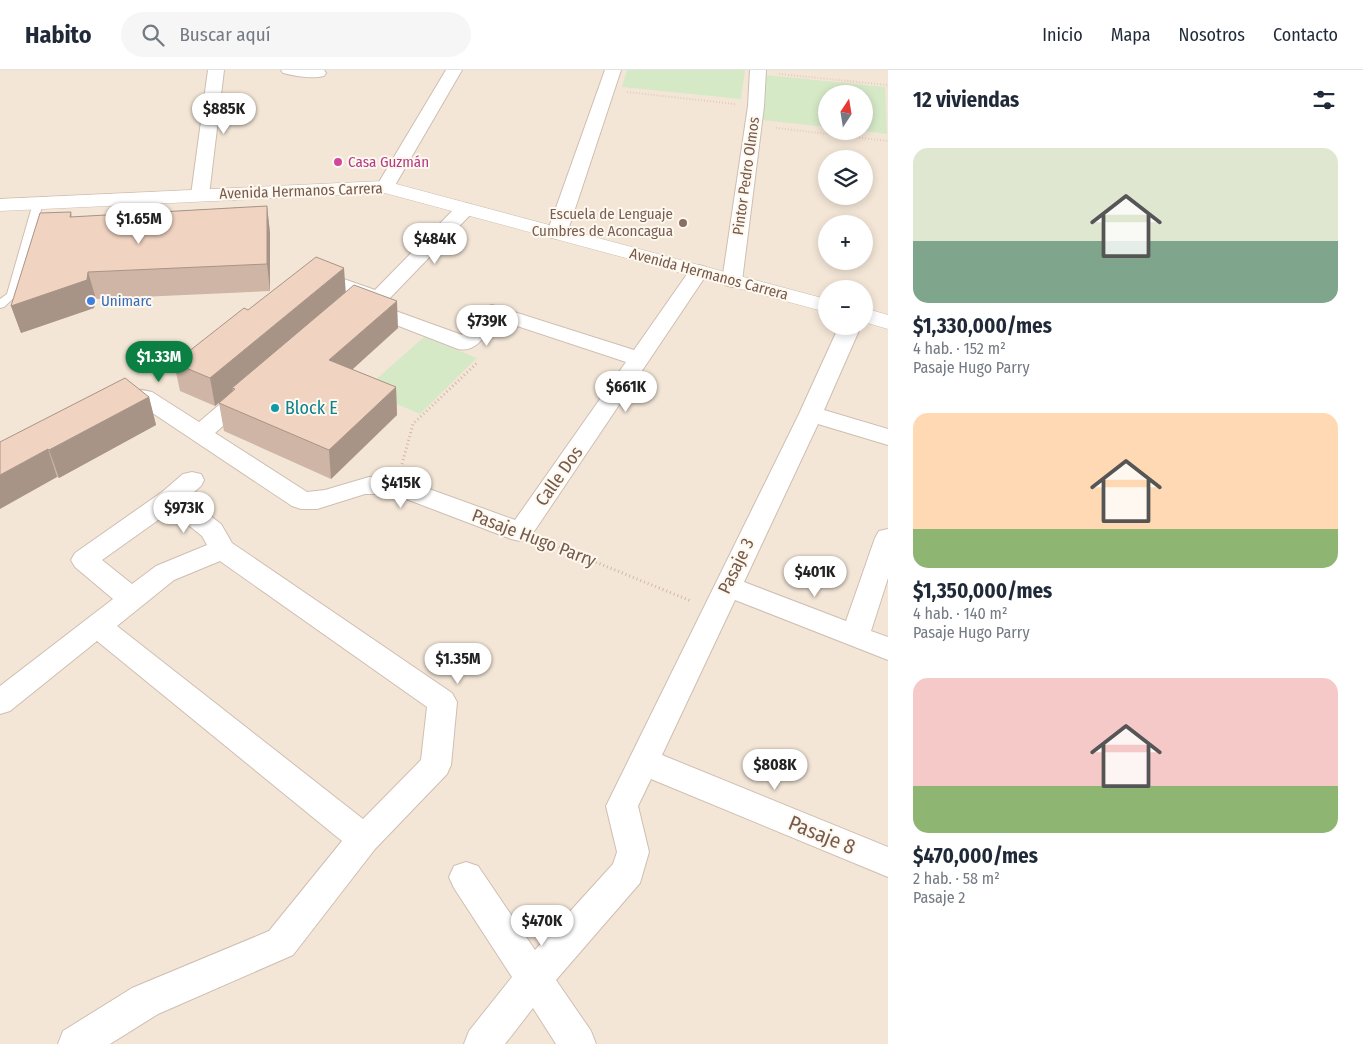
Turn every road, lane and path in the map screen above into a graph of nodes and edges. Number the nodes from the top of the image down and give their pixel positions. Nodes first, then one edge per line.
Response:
1 (216, 70) edge
2 (289, 70) edge
3 (454, 70) edge
4 (613, 70) edge
5 (758, 71) edge
6 (318, 73) dead end
7 (888, 85) edge
8 (606, 90) junction
9 (756, 106) junction
10 (753, 126) junction
11 (888, 141) edge
12 (385, 187) junction
13 (200, 195) junction
14 (38, 203) junction
15 (0, 205) edge
16 (465, 209) junction
17 (557, 233) junction
18 (699, 271) junction
19 (321, 277) edge
20 (732, 281) junction
21 (372, 295) junction
22 (818, 304) edge
23 (0, 305) edge
24 (342, 311) edge
25 (873, 318) edge
26 (888, 322) edge
27 (846, 335) edge
28 (466, 344) junction
29 (640, 359) junction
30 (267, 376) edge
31 (100, 407) edge
32 (811, 414) junction
33 (199, 434) junction
34 (888, 438) edge
35 (192, 480) dead end
36 (396, 486) junction
37 (293, 497) joint
38 (171, 498) junction
39 (520, 532) junction
40 (888, 538) edge
41 (222, 549) junction
42 (726, 586) junction
43 (132, 599) junction
44 (715, 610) junction
45 (98, 626) junction
46 (856, 637) junction
47 (888, 649) edge
48 (0, 702) edge
49 (644, 762) junction
50 (364, 839) junction
51 (888, 862) edge
52 (466, 877) dead end
53 (533, 979) junction
54 (76, 1044) edge
55 (482, 1044) edge
56 (578, 1044) edge

1 - 13 street
2 - 6 street
3 - 12 street
4 - 8 street
5 - 7 path
5 - 9 street, Pintor Pedro Olmos
8 - 9 path
8 - 17 street
9 - 10 street, Pintor Pedro Olmos
10 - 11 path
10 - 20 street, Pintor Pedro Olmos
12 - 13 street, Avenida Hermanos Carrera
12 - 16 street, Avenida Hermanos Carrera
13 - 14 street, Avenida Hermanos Carrera
14 - 15 street, Avenida Hermanos Carrera
14 - 23 lane
16 - 17 street, Avenida Hermanos Carrera
16 - 21 street
17 - 18 street, Avenida Hermanos Carrera
18 - 20 street, Avenida Hermanos Carrera
18 - 29 street, Calle Dos
19 - 21 street
20 - 22 street, Avenida Hermanos Carrera
21 - 24 street
21 - 28 street
25 - 26 street
27 - 32 street, Pasaje 3
28 - 29 street
28 - 36 path
29 - 39 street, Calle Dos
30 - 33 street
31 - 33 street
32 - 34 street
32 - 42 street, Pasaje 3
33 - 37 street
35 - 38 street
36 - 37 street, Pasaje Hugo Parry
36 - 39 street, Pasaje Hugo Parry
38 - 41 street
38 - 43 street
39 - 44 path, Pasaje Hugo Parry
40 - 46 street
41 - 43 street
41 - 50 street
42 - 44 street, Pasaje 3
42 - 46 street
43 - 45 street
44 - 49 street, Pasaje 3
45 - 48 street
45 - 50 street
46 - 47 street
49 - 51 street, Pasaje 8
49 - 53 street, Pasaje 3
50 - 54 street
52 - 53 street
53 - 55 street
53 - 56 street

